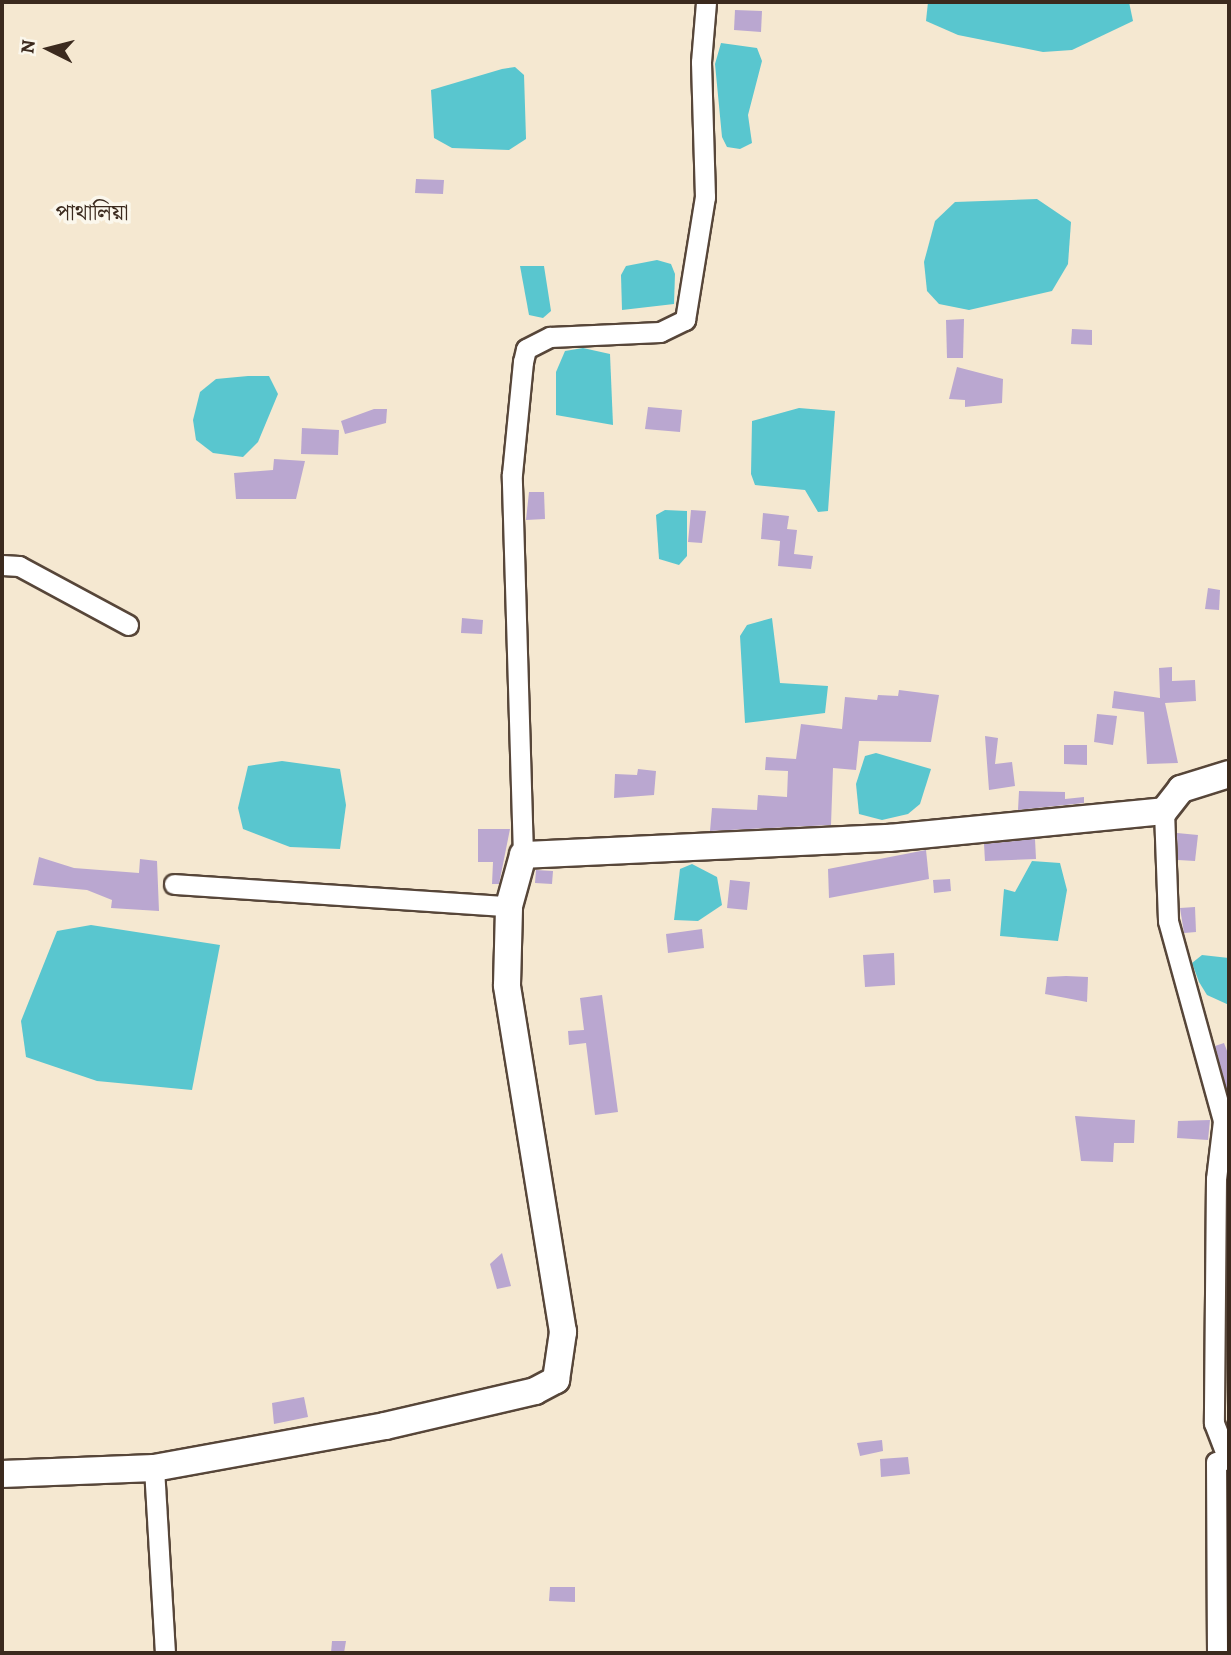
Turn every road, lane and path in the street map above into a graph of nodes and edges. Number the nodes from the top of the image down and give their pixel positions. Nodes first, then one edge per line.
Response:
1 (706, 2) edge
2 (2, 565) edge
3 (128, 625) dead end
4 (1229, 774) edge
5 (1164, 811) junction
6 (523, 855) junction
7 (174, 884) dead end
8 (509, 906) junction
9 (155, 1468) junction
10 (2, 1474) edge
11 (165, 1653) edge
12 (1217, 1653) edge

1 - 6 street
2 - 3 street
4 - 5 street
5 - 6 street
5 - 12 street
6 - 8 street
7 - 8 street
8 - 9 street
9 - 10 street
9 - 11 street

